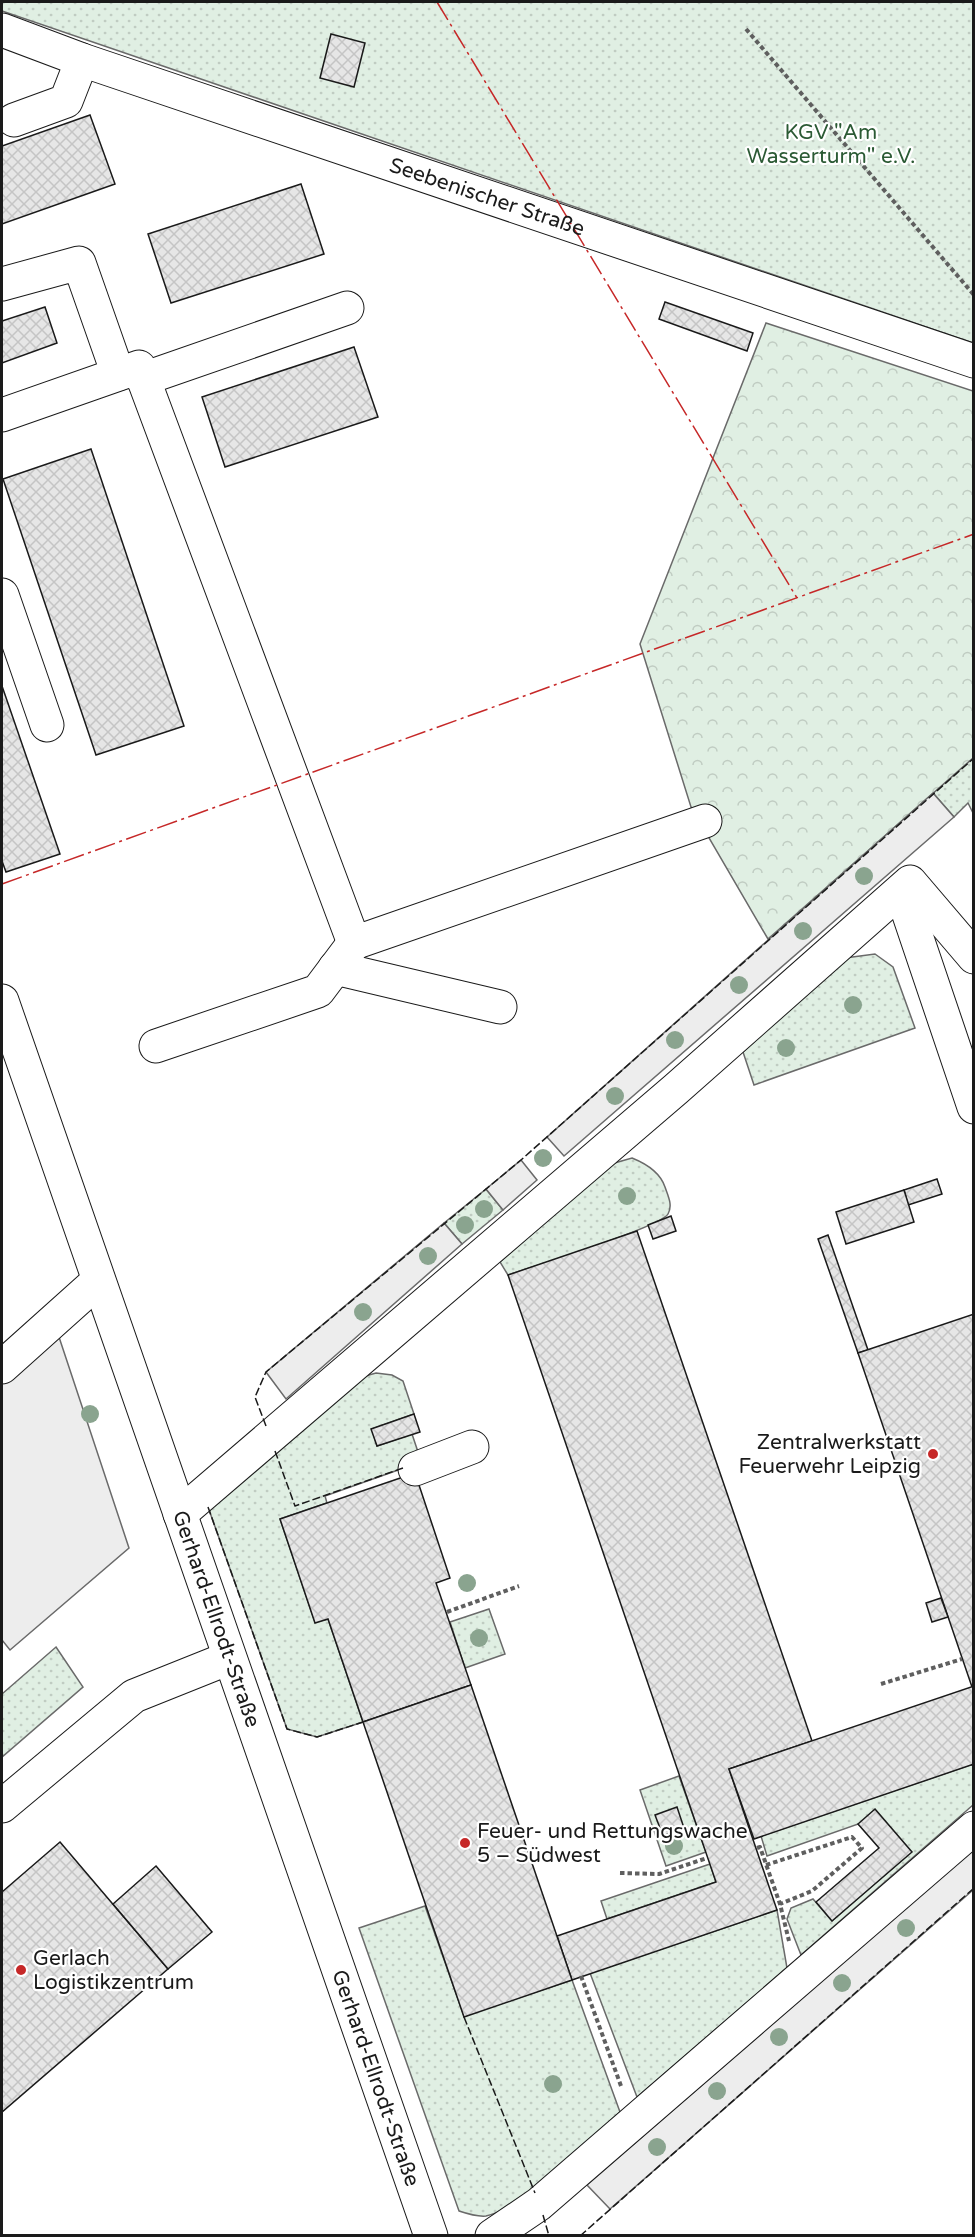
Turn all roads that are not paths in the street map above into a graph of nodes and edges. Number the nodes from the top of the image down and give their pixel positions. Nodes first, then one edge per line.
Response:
1 (2, 30) edge
2 (82, 60) junction
3 (14, 120) dead end
4 (2, 284) edge
5 (347, 308) dead end
6 (974, 361) edge
7 (131, 377) junction
8 (2, 416) edge
9 (4, 607) edge
10 (47, 726) dead end
11 (705, 821) dead end
12 (901, 891) junction
13 (354, 943) junction
14 (974, 957) edge
15 (335, 968) junction
16 (2, 1001) edge
17 (500, 1007) dead end
18 (156, 1046) dead end
19 (974, 1107) edge
20 (98, 1281) junction
21 (2, 1367) edge
22 (472, 1447) dead end
23 (415, 1469) dead end
24 (180, 1514) junction
25 (229, 1658) junction
26 (2, 1806) edge
27 (974, 1828) edge
28 (431, 2235) edge
29 (492, 2235) edge

1 - 2 main road, Seebenischer Straße
2 - 3 main road
2 - 6 main road, Seebenischer Straße
4 - 7 main road
5 - 7 main road
7 - 8 main road
7 - 13 main road
9 - 10 main road
11 - 13 main road
12 - 14 main road
12 - 19 main road
12 - 24 main road
13 - 15 main road
15 - 17 main road
15 - 18 main road
16 - 20 main road, Gerhard-Ellrodt-Straße
20 - 21 main road
20 - 24 main road, Gerhard-Ellrodt-Straße
22 - 23 main road
24 - 25 main road, Gerhard-Ellrodt-Straße
25 - 26 main road
25 - 28 main road, Gerhard-Ellrodt-Straße
27 - 29 main road

